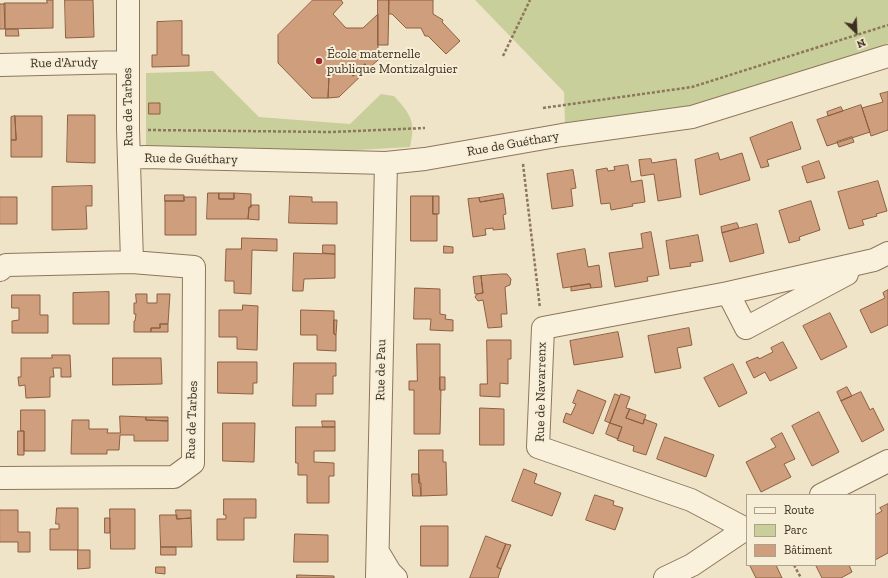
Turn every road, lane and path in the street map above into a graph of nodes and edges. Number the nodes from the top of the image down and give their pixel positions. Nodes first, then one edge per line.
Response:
1 (128, 0) edge
2 (530, 0) edge
3 (888, 24) edge
4 (503, 56) dead end
5 (888, 56) edge
6 (128, 62) junction
7 (0, 65) edge
8 (543, 108) dead end
9 (425, 128) dead end
10 (146, 130) dead end
11 (520, 142) junction
12 (129, 158) junction
13 (386, 163) junction
14 (881, 257) edge
15 (132, 262) junction
16 (0, 270) edge
17 (728, 294) junction
18 (542, 328) junction
19 (888, 461) edge
20 (0, 478) edge
21 (823, 494) edge
22 (746, 528) edge
23 (746, 530) edge
24 (378, 552) junction
25 (795, 566) edge
26 (377, 578) edge
27 (396, 578) edge
28 (666, 578) edge
29 (801, 578) edge

1 - 6 street, Rue de Tarbes
2 - 4 path
3 - 8 path
5 - 11 street, Rue de Guéthary
6 - 7 street, Rue d'Arudy
6 - 12 street, Rue de Tarbes
9 - 10 path
11 - 13 street, Rue de Guéthary
11 - 18 path
12 - 13 street, Rue de Guéthary
12 - 15 street, Rue de Tarbes
13 - 24 street, Rue de Pau
14 - 17 street, Rue de Navarrenx
14 - 17 street, Rue de Navarrenx
15 - 16 street, Rue de Tarbes
15 - 20 street, Rue de Tarbes
17 - 18 street, Rue de Navarrenx
18 - 22 street, Rue de Navarrenx
19 - 21 street
23 - 28 street
24 - 26 street, Rue de Pau
24 - 27 street
25 - 29 path

